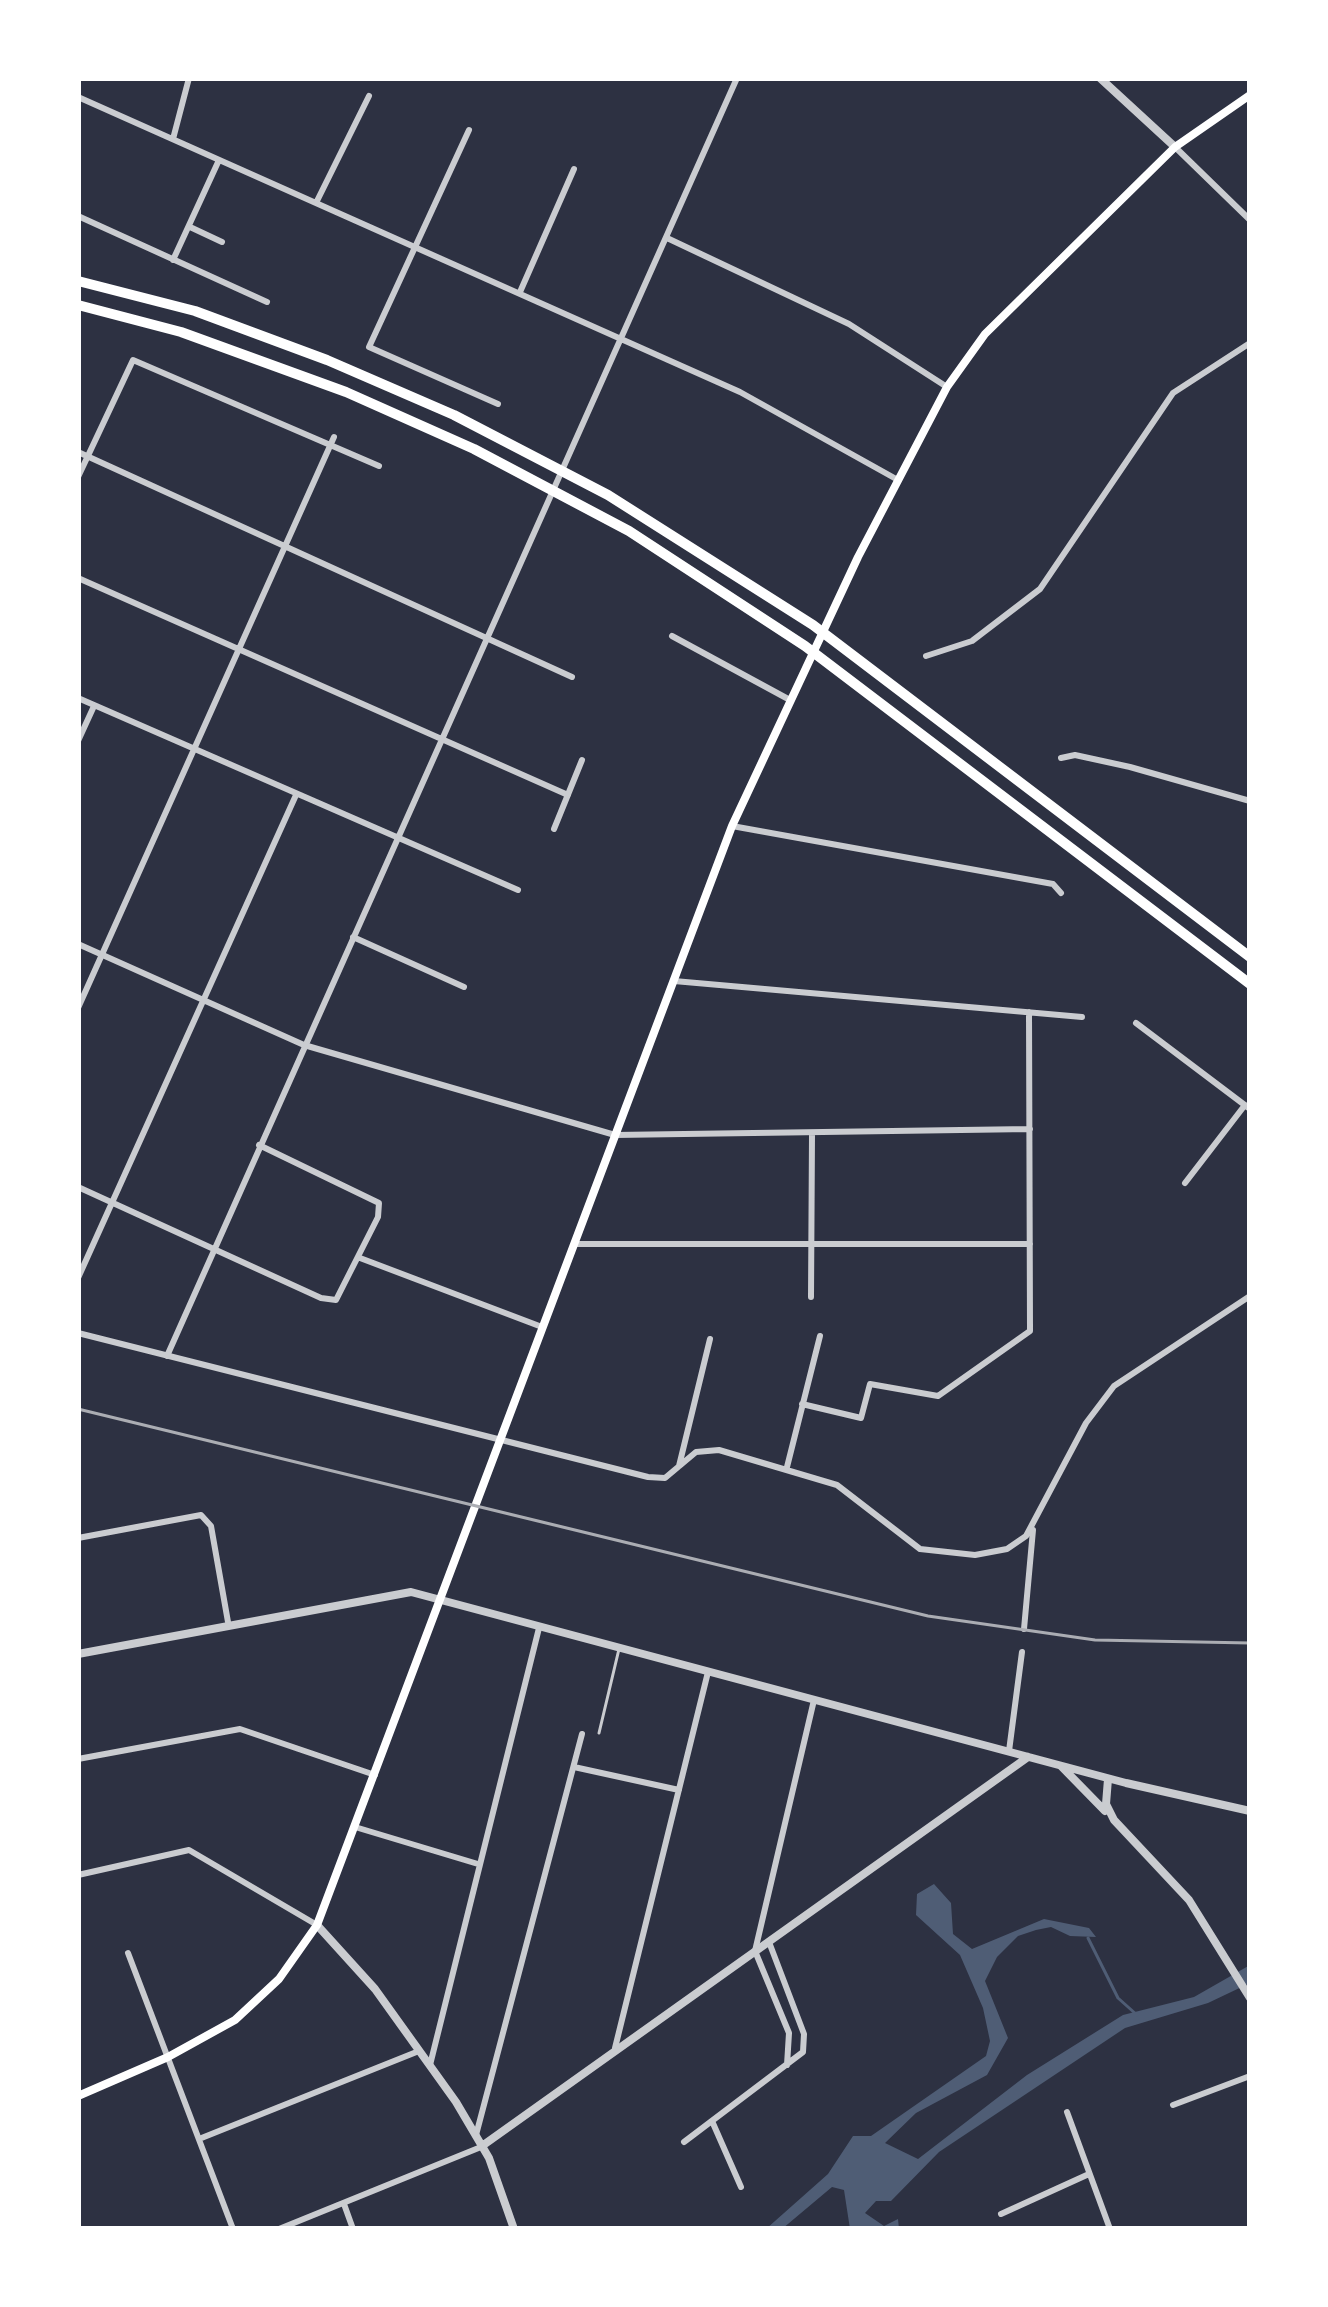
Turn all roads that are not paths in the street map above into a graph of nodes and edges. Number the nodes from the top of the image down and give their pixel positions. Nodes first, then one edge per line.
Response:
1 (189, 78) edge
2 (737, 78) edge
3 (1100, 78) edge
4 (1250, 95) edge
5 (368, 96) dead end
6 (78, 97) edge
7 (469, 130) dead end
8 (173, 139) junction
9 (1174, 147) junction
10 (219, 160) junction
11 (574, 169) dead end
12 (316, 203) junction
13 (78, 216) edge
14 (1250, 220) edge
15 (190, 227) junction
16 (667, 238) junction
17 (223, 242) dead end
18 (417, 246) junction
19 (173, 260) junction
20 (78, 281) edge
21 (520, 292) junction
22 (267, 302) dead end
23 (78, 305) edge
24 (622, 340) junction
25 (1250, 343) edge
26 (946, 387) junction
27 (498, 404) dead end
28 (332, 441) junction
29 (78, 452) edge
30 (87, 456) junction
31 (379, 466) dead end
32 (78, 477) edge
33 (898, 480) junction
34 (284, 548) junction
35 (78, 578) edge
36 (672, 636) dead end
37 (489, 639) junction
38 (239, 649) junction
39 (926, 656) dead end
40 (572, 677) dead end
41 (78, 698) edge
42 (790, 700) junction
43 (94, 705) junction
44 (443, 740) junction
45 (78, 741) edge
46 (195, 749) junction
47 (1061, 758) dead end
48 (582, 760) dead end
49 (296, 795) junction
50 (568, 795) junction
51 (1250, 801) edge
52 (732, 826) junction
53 (554, 829) dead end
54 (398, 838) junction
55 (518, 890) dead end
56 (1061, 892) dead end
57 (353, 937) junction
58 (78, 944) edge
59 (102, 955) junction
60 (1250, 956) edge
61 (674, 981) junction
62 (1250, 984) edge
63 (464, 988) dead end
64 (201, 1001) junction
65 (78, 1008) edge
66 (1029, 1012) junction
67 (1082, 1017) dead end
68 (1136, 1023) dead end
69 (304, 1046) junction
70 (1248, 1107) edge
71 (1030, 1129) junction
72 (615, 1135) junction
73 (812, 1135) junction
74 (260, 1145) junction
75 (1185, 1183) dead end
76 (78, 1186) edge
77 (112, 1202) junction
78 (574, 1244) junction
79 (1030, 1244) junction
80 (810, 1245) junction
81 (216, 1247) junction
82 (360, 1258) junction
83 (78, 1277) edge
84 (1250, 1296) edge
85 (811, 1297) dead end
86 (542, 1327) junction
87 (78, 1333) edge
88 (820, 1336) dead end
89 (710, 1339) dead end
90 (167, 1356) junction
91 (802, 1404) junction
92 (501, 1443) junction
93 (787, 1467) junction
94 (678, 1470) junction
95 (1033, 1527) junction
96 (78, 1538) edge
97 (438, 1600) junction
98 (228, 1622) junction
99 (539, 1628) junction
100 (1024, 1629) dead end
101 (620, 1647) junction
102 (1022, 1652) dead end
103 (78, 1654) edge
104 (708, 1672) junction
105 (814, 1700) junction
106 (599, 1733) dead end
107 (583, 1734) dead end
108 (1009, 1751) junction
109 (1028, 1757) junction
110 (78, 1759) edge
111 (1060, 1765) junction
112 (574, 1767) junction
113 (375, 1775) junction
114 (1108, 1778) junction
115 (679, 1790) junction
116 (1250, 1811) edge
117 (1114, 1820) junction
118 (355, 1827) junction
119 (478, 1864) junction
120 (78, 1875) edge
121 (317, 1925) junction
122 (769, 1942) junction
123 (755, 1951) junction
124 (128, 1953) dead end
125 (1249, 1995) edge
126 (615, 2048) junction
127 (419, 2051) junction
128 (168, 2057) junction
129 (430, 2065) junction
130 (787, 2065) junction
131 (1250, 2076) edge
132 (78, 2096) edge
133 (1173, 2105) dead end
134 (1067, 2112) dead end
135 (712, 2120) junction
136 (476, 2135) junction
137 (199, 2139) junction
138 (684, 2142) dead end
139 (482, 2146) junction
140 (1090, 2174) junction
141 (741, 2187) dead end
142 (343, 2204) junction
143 (1001, 2214) dead end
144 (233, 2229) edge
145 (279, 2229) edge
146 (353, 2229) edge
147 (514, 2229) edge
148 (1110, 2229) edge

1 - 8 street
2 - 16 street
3 - 9 street
4 - 9 main road
5 - 12 street
6 - 8 street
7 - 18 street
8 - 10 street
9 - 14 street
9 - 26 main road
10 - 12 street
10 - 15 street
11 - 21 street
12 - 18 street
13 - 19 street
15 - 17 street
15 - 19 street
16 - 24 street
16 - 26 street
18 - 21 street
18 - 27 street
19 - 22 street
20 - 60 highway
21 - 24 street
23 - 62 highway
24 - 33 street
24 - 37 street
25 - 39 street
26 - 33 main road
28 - 30 street
28 - 31 street
28 - 34 street
29 - 30 street
30 - 32 street
30 - 34 street
33 - 42 main road
34 - 37 street
34 - 38 street
35 - 38 street
36 - 42 street
37 - 40 street
37 - 44 street
38 - 44 street
38 - 46 street
41 - 43 street
42 - 52 main road
43 - 45 street
43 - 46 street
44 - 50 street
44 - 54 street
46 - 49 street
46 - 59 street
47 - 51 street
48 - 50 street
49 - 54 street
49 - 64 street
50 - 53 street
52 - 56 street
52 - 61 main road
54 - 55 street
54 - 57 street
57 - 63 street
57 - 69 street
58 - 59 street
59 - 64 street
59 - 65 street
61 - 66 street
61 - 72 main road
64 - 69 street
64 - 77 street
66 - 67 street
66 - 71 street
68 - 70 street
69 - 72 street
69 - 74 street
70 - 75 street
71 - 73 street
71 - 79 street
72 - 73 street
72 - 78 main road
73 - 80 street
74 - 81 street
74 - 82 street
76 - 77 street
77 - 81 street
77 - 83 street
78 - 80 street
78 - 86 main road
79 - 80 street
79 - 91 street
80 - 85 street
81 - 82 street
81 - 90 street
82 - 86 street
84 - 95 street
86 - 92 main road
87 - 90 street
88 - 91 street
89 - 94 street
90 - 92 street
91 - 93 street
92 - 94 street
92 - 97 main road
93 - 94 street
93 - 95 street
95 - 100 street
96 - 98 street
97 - 98 street
97 - 99 street
97 - 113 main road
98 - 103 street
99 - 101 street
99 - 119 street
101 - 104 street
101 - 106 lane
102 - 108 street
104 - 105 street
104 - 115 street
105 - 108 street
105 - 123 street
107 - 112 street
108 - 109 street
109 - 111 street
109 - 122 street
110 - 113 street
111 - 114 street
111 - 117 street
112 - 115 street
112 - 136 street
113 - 118 main road
114 - 116 street
114 - 117 street
115 - 126 street
117 - 125 street
118 - 119 street
118 - 121 main road
119 - 129 street
120 - 121 street
121 - 127 street
121 - 128 main road
122 - 123 street
122 - 130 street
123 - 126 street
123 - 130 street
124 - 128 street
126 - 139 street
127 - 129 street
127 - 137 street
128 - 132 main road
128 - 137 street
129 - 136 street
130 - 135 street
131 - 133 street
134 - 140 street
135 - 138 street
135 - 141 street
136 - 139 street
137 - 144 street
139 - 142 street
139 - 147 street
140 - 143 street
140 - 148 street
142 - 145 street
142 - 146 street

